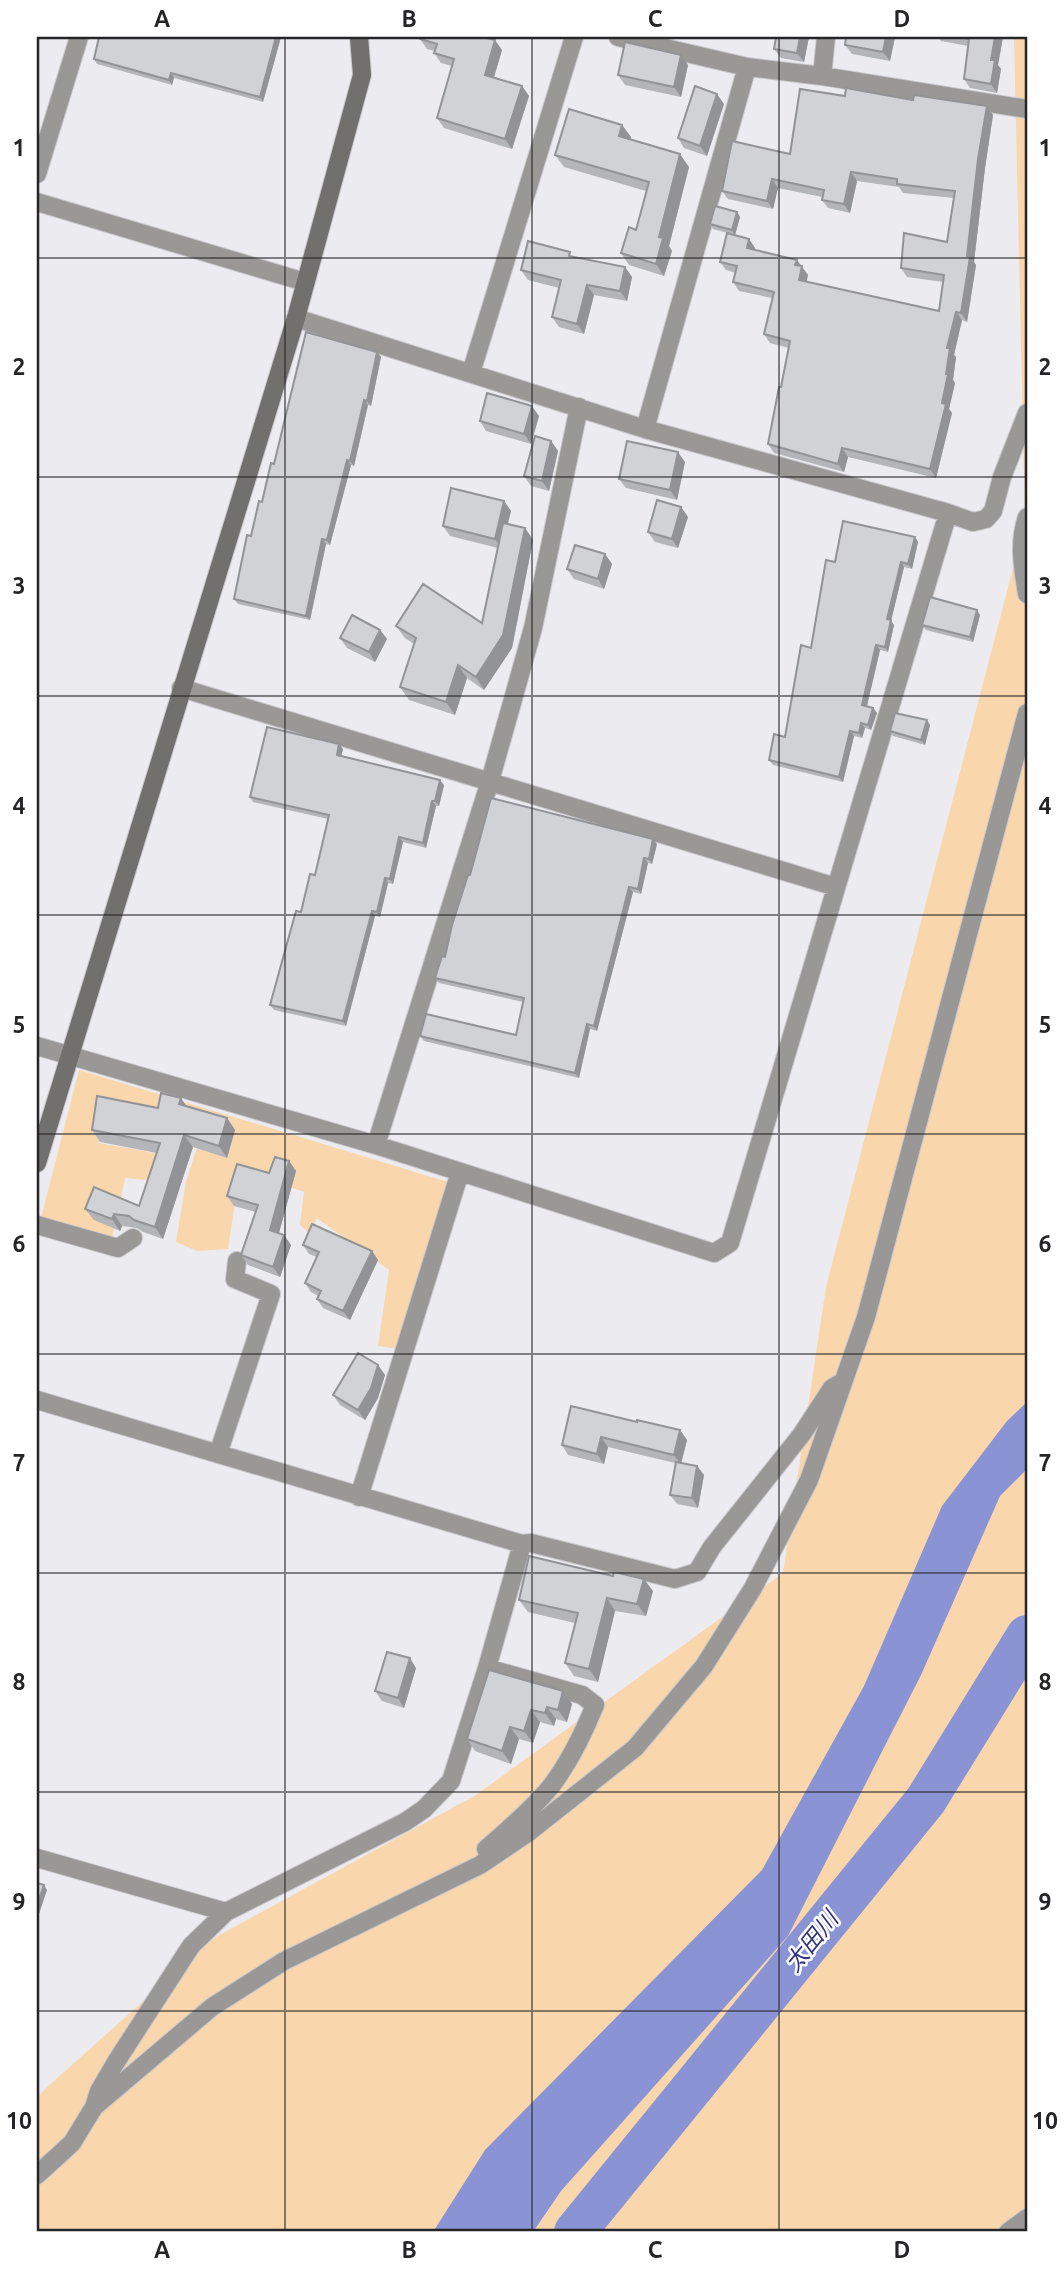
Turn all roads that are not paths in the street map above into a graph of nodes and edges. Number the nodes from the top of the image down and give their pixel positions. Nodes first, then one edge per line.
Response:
1 (79, 37) edge
2 (359, 37) edge
3 (574, 37) edge
4 (618, 37) edge
5 (826, 37) edge
6 (747, 67) junction
7 (822, 76) junction
8 (1027, 109) edge
9 (37, 174) edge
10 (37, 202) edge
11 (305, 282) junction
12 (296, 318) junction
13 (471, 373) junction
14 (579, 407) junction
15 (1027, 413) edge
16 (645, 429) junction
17 (947, 513) junction
18 (1027, 517) edge
19 (1027, 594) edge
20 (181, 688) junction
21 (1027, 713) edge
22 (491, 781) junction
23 (836, 887) junction
24 (37, 1046) edge
25 (68, 1055) junction
26 (376, 1145) junction
27 (37, 1163) edge
28 (460, 1172) junction
29 (37, 1225) edge
30 (134, 1238) dead end
31 (237, 1261) dead end
32 (842, 1382) junction
33 (37, 1400) edge
34 (218, 1454) junction
35 (359, 1497) junction
36 (522, 1544) junction
37 (487, 1668) junction
38 (37, 1858) edge
39 (489, 1859) junction
40 (226, 1912) junction
41 (94, 2107) junction
42 (37, 2175) edge
43 (1027, 2218) edge
44 (1008, 2232) edge

1 - 9 street
2 - 11 street
3 - 13 street
4 - 6 street
5 - 7 street
6 - 7 street
6 - 16 street
7 - 8 street
10 - 11 street
11 - 12 street
12 - 13 street
12 - 20 street
13 - 14 street
14 - 16 street
14 - 22 street
15 - 17 street
16 - 17 street
17 - 23 street
18 - 19 street
20 - 22 street
20 - 25 street
21 - 32 street
22 - 23 street
22 - 26 street
23 - 28 street
24 - 25 street
25 - 26 street
25 - 27 street
26 - 28 street
28 - 35 street
29 - 30 street
31 - 34 street
32 - 36 street
32 - 39 street
33 - 34 street
34 - 35 street
35 - 36 street
36 - 37 street
37 - 39 street
37 - 40 street
38 - 40 street
39 - 41 street
40 - 41 street
41 - 42 street
43 - 44 street

